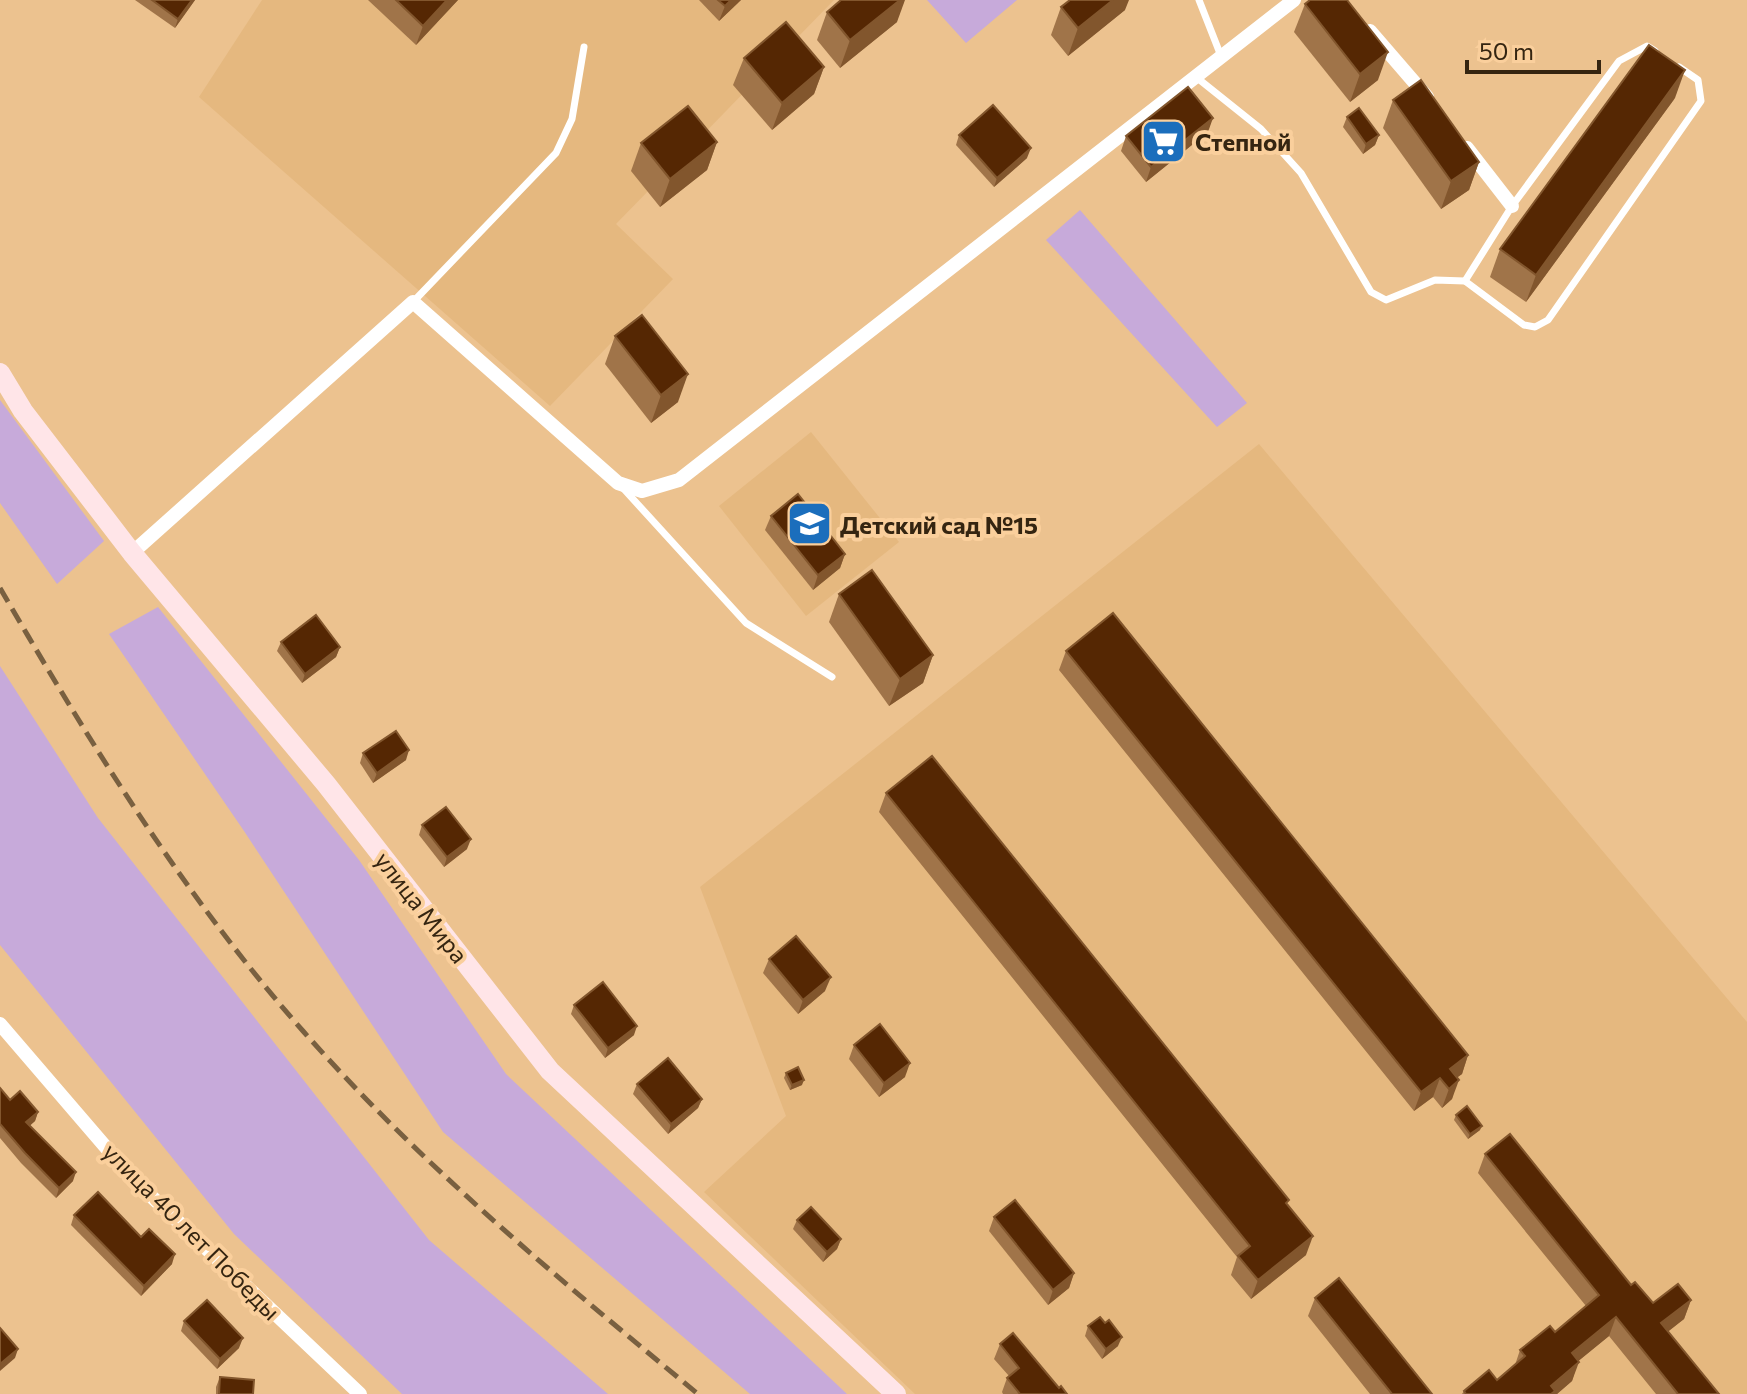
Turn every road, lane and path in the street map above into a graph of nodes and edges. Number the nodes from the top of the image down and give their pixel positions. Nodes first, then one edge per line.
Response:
1 (1199, 0) edge
2 (1294, 0) edge
3 (1364, 23) edge
4 (584, 47) dead end
5 (1660, 55) edge
6 (1221, 56) junction
7 (1673, 63) edge
8 (1195, 76) junction
9 (1434, 107) edge
10 (1454, 132) edge
11 (1512, 206) junction
12 (1465, 281) junction
13 (413, 302) junction
14 (0, 373) edge
15 (618, 483) junction
16 (132, 553) junction
17 (832, 677) dead end
18 (0, 1024) edge
19 (360, 1394) edge
20 (896, 1394) edge

1 - 6 lane
2 - 6 street
3 - 9 street
4 - 13 lane
5 - 11 lane
6 - 8 street
7 - 12 lane
8 - 12 lane
8 - 15 street
10 - 11 street
11 - 12 lane
13 - 15 street
13 - 16 street
14 - 16 street, улица Мира
15 - 17 lane
16 - 20 street, улица Мира
18 - 19 street, улица 40 лет Победы

